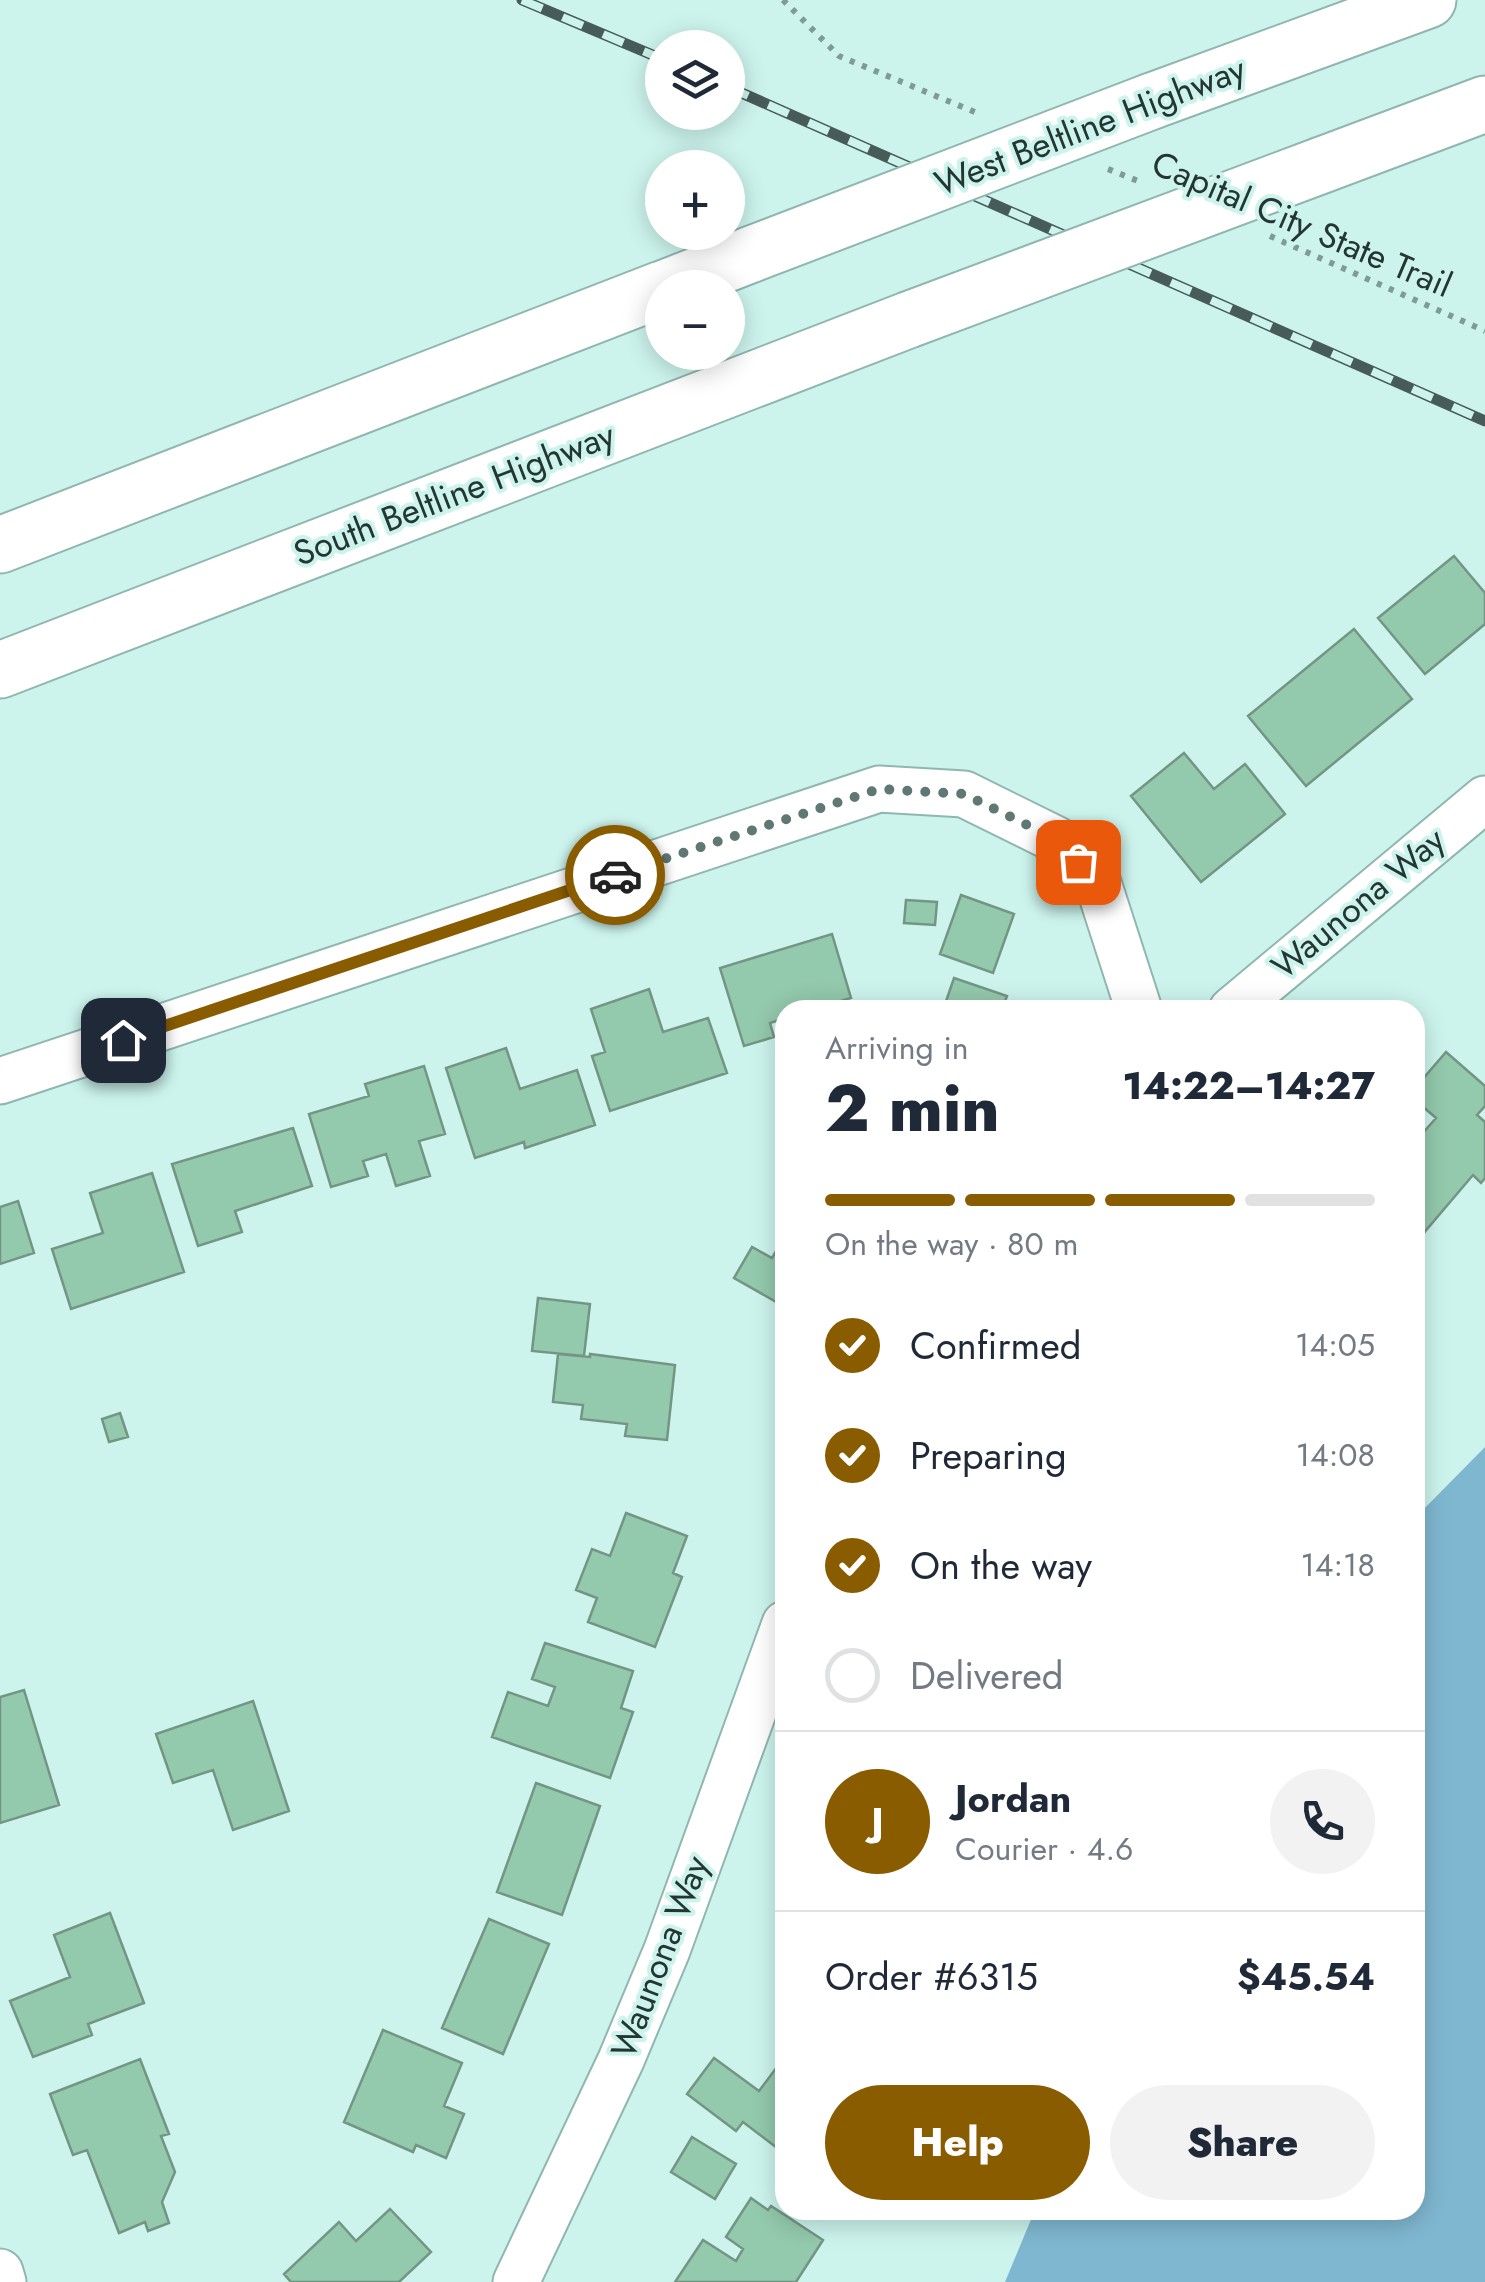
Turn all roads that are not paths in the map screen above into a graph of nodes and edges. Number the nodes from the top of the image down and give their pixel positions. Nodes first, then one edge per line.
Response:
1 (1344, 0) edge
2 (1428, 0) edge
3 (1152, 101) junction
4 (1485, 104) edge
5 (711, 270) edge
6 (645, 295) edge
7 (0, 545) edge
8 (0, 670) edge
9 (1485, 799) edge
10 (1136, 1000) edge
11 (1244, 1000) edge
12 (0, 1081) edge
13 (775, 1652) edge
14 (0, 2272) edge
15 (3, 2282) edge
16 (516, 2282) edge

1 - 3 highway
2 - 3 highway, West Beltline Highway
3 - 5 highway, West Beltline Highway, bridge
4 - 8 highway, South Beltline Highway, bridge
6 - 7 highway
9 - 11 street, Waunona Way
10 - 12 street
13 - 16 street, Waunona Way
14 - 15 street

